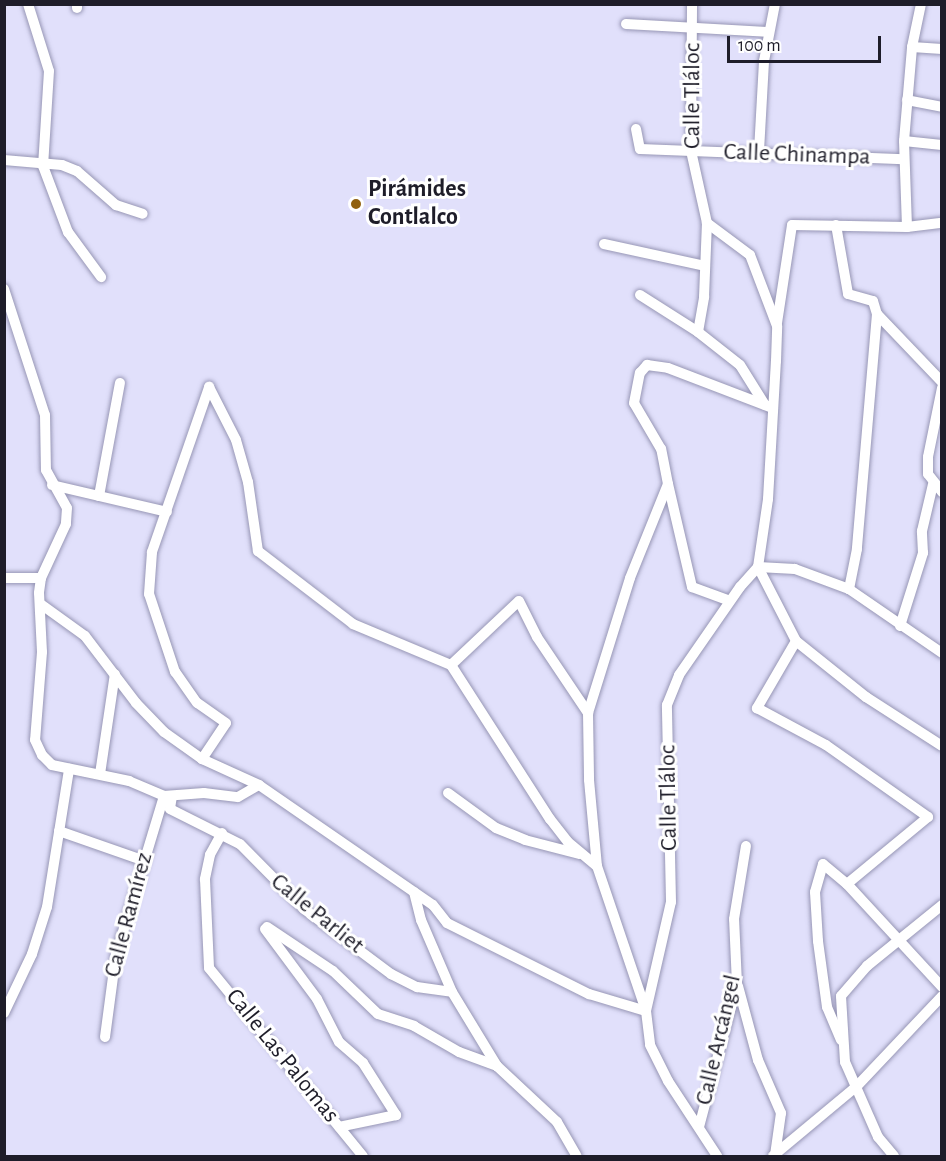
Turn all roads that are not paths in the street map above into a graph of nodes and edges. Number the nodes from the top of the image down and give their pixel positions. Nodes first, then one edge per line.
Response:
1 (28, 4) edge
2 (692, 4) edge
3 (775, 4) edge
4 (921, 4) edge
5 (626, 24) dead end
6 (694, 30) junction
7 (767, 32) junction
8 (912, 47) junction
9 (942, 49) edge
10 (908, 100) junction
11 (942, 107) edge
12 (636, 129) dead end
13 (904, 141) junction
14 (942, 145) edge
15 (691, 151) junction
16 (759, 151) junction
17 (904, 159) junction
18 (4, 160) edge
19 (43, 166) junction
20 (143, 214) dead end
21 (707, 223) junction
22 (942, 223) edge
23 (836, 225) junction
24 (907, 227) junction
25 (604, 244) dead end
26 (705, 266) junction
27 (101, 277) dead end
28 (5, 291) edge
29 (640, 295) dead end
30 (877, 314) junction
31 (777, 326) junction
32 (698, 332) junction
33 (942, 382) edge
34 (120, 383) dead end
35 (942, 388) edge
36 (769, 406) junction
37 (668, 484) junction
38 (933, 484) junction
39 (52, 485) junction
40 (942, 492) edge
41 (99, 496) junction
42 (166, 512) junction
43 (758, 567) junction
44 (4, 578) edge
45 (41, 578) junction
46 (849, 589) junction
47 (730, 601) junction
48 (42, 605) junction
49 (900, 626) junction
50 (796, 641) junction
51 (942, 652) edge
52 (450, 665) junction
53 (115, 674) junction
54 (588, 713) junction
55 (942, 746) edge
56 (202, 759) junction
57 (69, 770) junction
58 (100, 774) junction
59 (259, 785) junction
60 (448, 793) dead end
61 (168, 796) junction
62 (60, 831) junction
63 (222, 833) junction
64 (746, 846) dead end
65 (582, 855) junction
66 (142, 860) junction
67 (597, 866) junction
68 (847, 884) junction
69 (414, 892) junction
70 (942, 905) edge
71 (898, 940) junction
72 (737, 984) junction
73 (942, 987) edge
74 (452, 992) junction
75 (942, 996) edge
76 (5, 1008) edge
77 (646, 1011) junction
78 (105, 1037) dead end
79 (841, 1040) junction
80 (496, 1066) junction
81 (857, 1086) junction
82 (339, 1127) junction
83 (699, 1127) junction
84 (363, 1156) edge
85 (577, 1156) edge
86 (717, 1156) edge
87 (774, 1156) edge
88 (894, 1156) edge

1 - 19 street
2 - 6 street, Calle Tláloc
3 - 7 street
4 - 8 street
5 - 6 street
6 - 7 street
6 - 15 street, Calle Tláloc
7 - 16 street
8 - 9 street
8 - 10 street
10 - 11 street
10 - 13 street
12 - 15 street, Calle Chinampa
13 - 14 street, Calle Chinampa
13 - 17 street
15 - 16 street, Calle Chinampa
15 - 21 street, Calle Tláloc
16 - 17 street, Calle Chinampa
17 - 24 street
18 - 19 street
19 - 20 street
19 - 27 street
21 - 26 street, Calle Tláloc
21 - 31 street
22 - 24 street
23 - 24 street
23 - 30 street
23 - 31 street
25 - 26 street
26 - 32 street, Calle Tláloc
28 - 39 street
29 - 32 street
30 - 33 street
30 - 46 street
31 - 36 street
32 - 36 street
34 - 41 street
35 - 38 street
36 - 37 street
36 - 43 street
37 - 47 street
37 - 54 street
38 - 40 street
38 - 49 street
39 - 41 street
39 - 45 street
41 - 42 street
42 - 52 street
42 - 56 street
43 - 46 street
43 - 47 street, Calle Tláloc
43 - 50 street
44 - 45 street
45 - 48 street
46 - 49 street
47 - 77 street, Calle Tláloc
48 - 53 street
48 - 57 street
49 - 51 street
50 - 55 street
50 - 68 street
52 - 54 street
52 - 65 street
53 - 56 street
53 - 58 street
54 - 67 street
56 - 59 street
57 - 58 street
57 - 62 street
58 - 61 street
59 - 61 street
59 - 69 street
60 - 65 street
61 - 63 street, Calle Parliet
61 - 66 street, Calle Ramírez
62 - 66 street
62 - 76 street
63 - 74 street, Calle Parliet
63 - 82 street, Calle Las Palomas
64 - 72 street, Calle Arcángel
65 - 67 street
66 - 78 street, Calle Ramírez
67 - 77 street
68 - 71 street
68 - 79 street
69 - 74 street
69 - 77 street
70 - 71 street
71 - 73 street
71 - 79 street
72 - 83 street, Calle Arcángel
72 - 87 street
74 - 80 street
75 - 81 street
77 - 83 street
79 - 81 street
80 - 82 street
80 - 85 street
81 - 87 street
81 - 88 street
82 - 84 street, Calle Las Palomas
83 - 86 street

